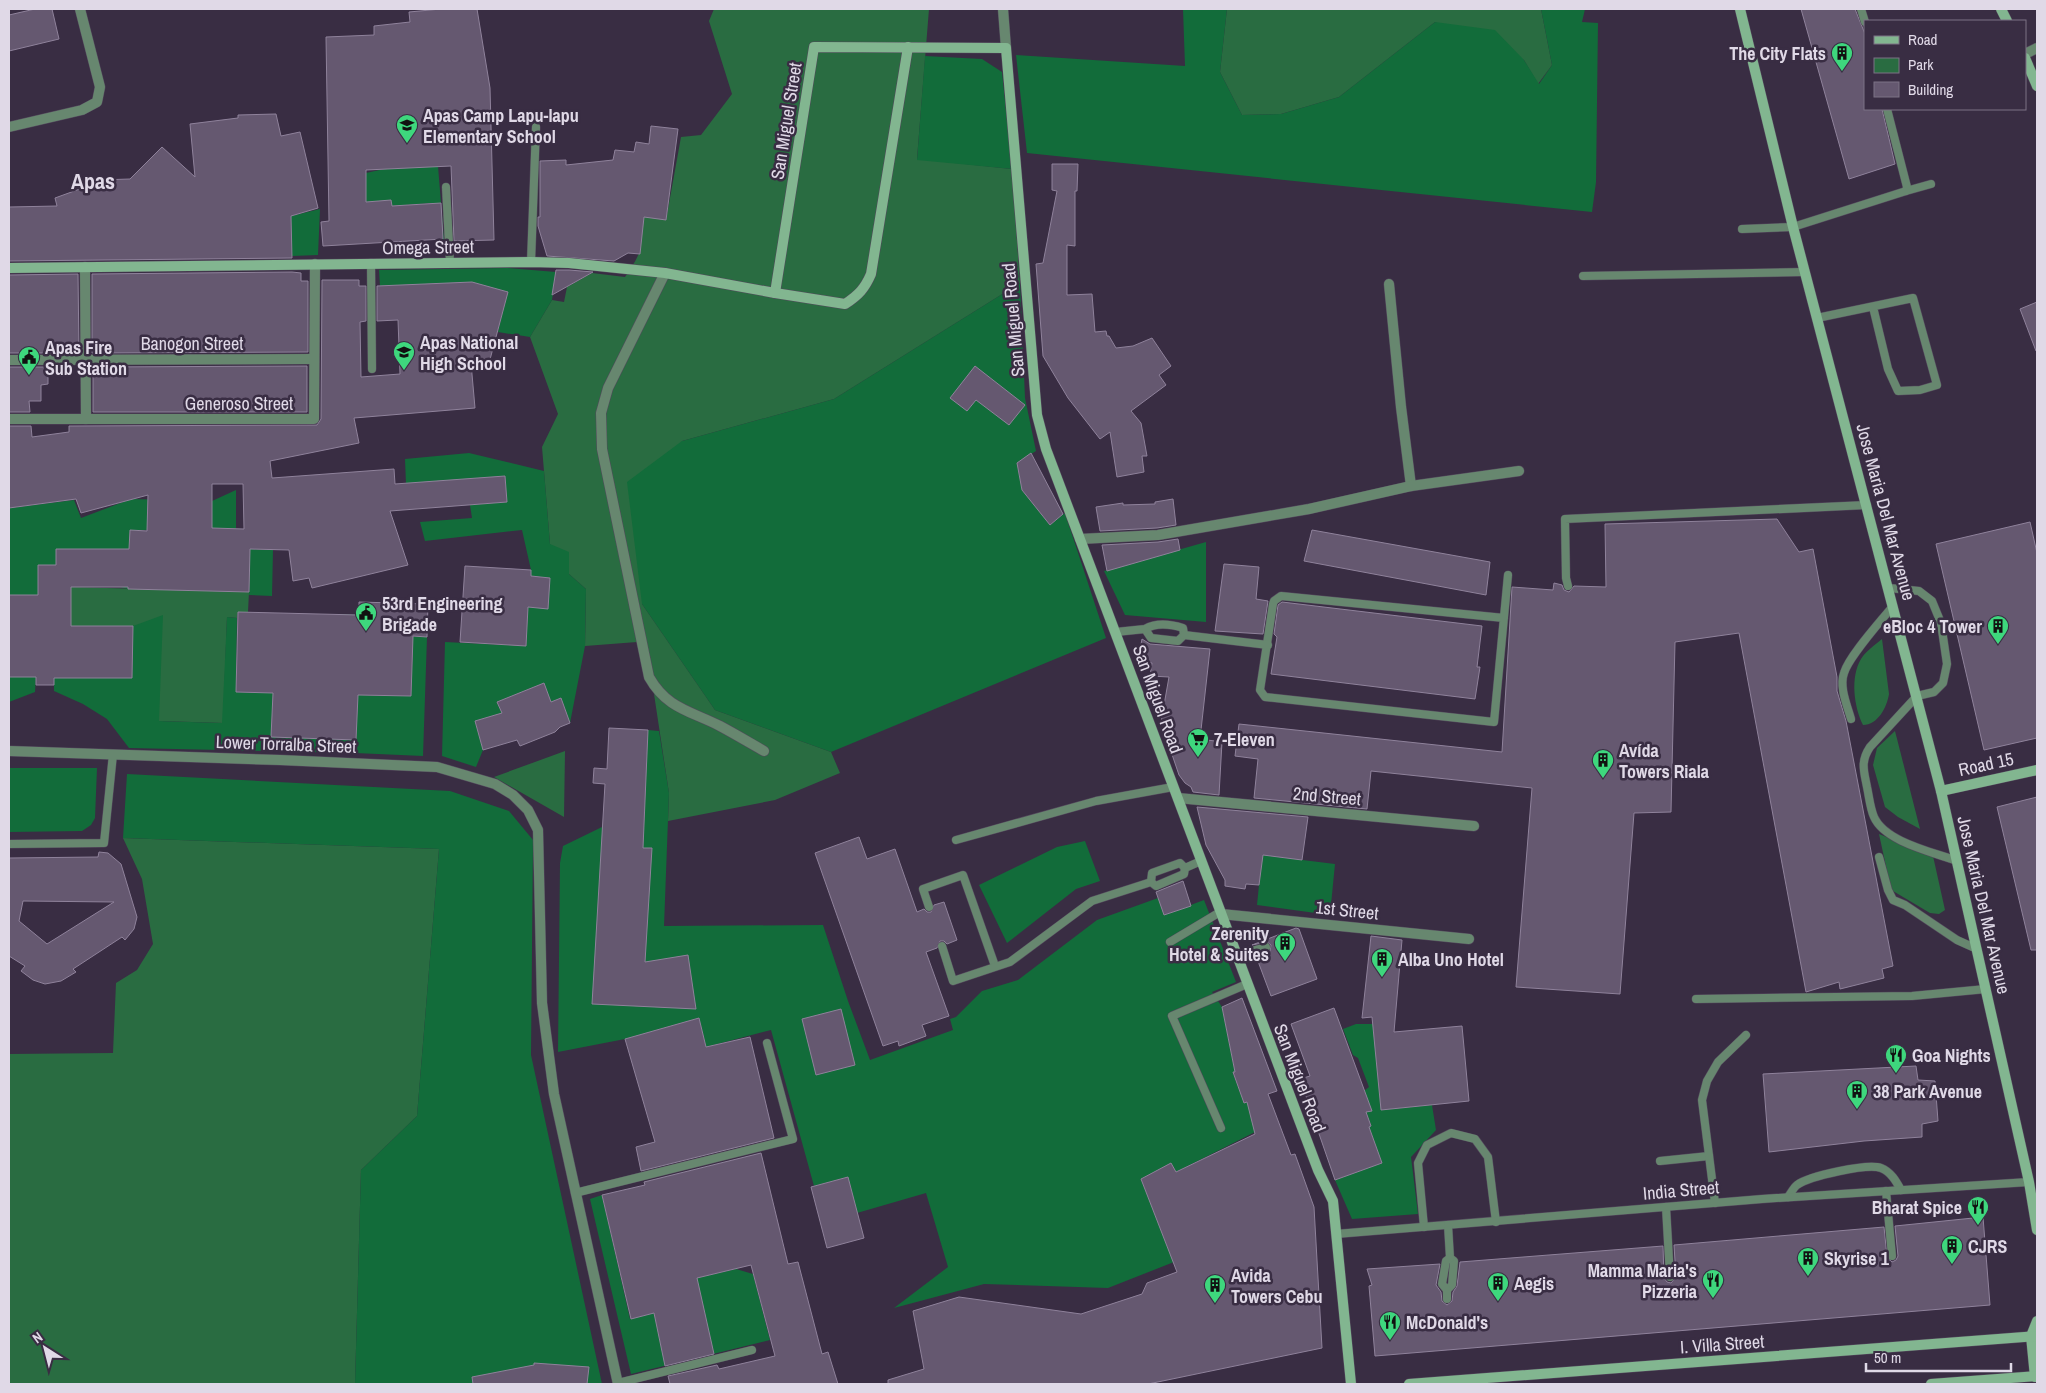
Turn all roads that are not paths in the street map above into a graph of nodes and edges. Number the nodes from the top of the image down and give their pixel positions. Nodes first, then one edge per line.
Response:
1 (80, 9) edge
2 (1003, 9) edge
3 (1740, 9) edge
4 (908, 47) junction
5 (1006, 48) junction
6 (2026, 60) edge
7 (2037, 86) edge
8 (1887, 110) edge
9 (536, 126) dead end
10 (9, 127) edge
11 (1931, 184) dead end
12 (446, 187) dead end
13 (1906, 191) junction
14 (1793, 227) junction
15 (1742, 230) dead end
16 (531, 262) junction
17 (371, 263) junction
18 (450, 263) junction
19 (315, 264) junction
20 (85, 267) junction
21 (9, 268) edge
22 (665, 272) junction
23 (1805, 272) junction
24 (1583, 276) dead end
25 (1389, 284) dead end
26 (775, 293) junction
27 (1873, 307) junction
28 (1818, 318) junction
29 (314, 359) junction
30 (9, 360) edge
31 (86, 360) junction
32 (372, 369) dead end
33 (9, 419) edge
34 (86, 419) junction
35 (1518, 471) dead end
36 (1411, 486) junction
37 (1868, 505) junction
38 (1080, 538) junction
39 (1508, 575) dead end
40 (1568, 586) dead end
41 (1889, 588) junction
42 (1893, 606) junction
43 (1504, 618) junction
44 (1145, 629) junction
45 (1116, 632) junction
46 (1184, 636) junction
47 (1268, 645) junction
48 (1917, 696) junction
49 (1851, 719) dead end
50 (9, 751) edge
51 (764, 751) dead end
52 (113, 754) junction
53 (2037, 770) edge
54 (1174, 787) junction
55 (1941, 791) junction
56 (1178, 798) junction
57 (1474, 826) dead end
58 (956, 840) dead end
59 (9, 844) edge
60 (1878, 857) dead end
61 (1201, 861) junction
62 (1957, 861) junction
63 (1185, 868) junction
64 (1151, 882) junction
65 (929, 907) dead end
66 (1221, 913) junction
67 (1469, 939) dead end
68 (1170, 942) dead end
69 (942, 946) dead end
70 (1266, 946) dead end
71 (1977, 949) junction
72 (1237, 955) junction
73 (995, 966) junction
74 (1248, 984) junction
75 (1986, 989) junction
76 (1696, 999) dead end
77 (1746, 1035) dead end
78 (767, 1043) dead end
79 (1222, 1128) dead end
80 (1709, 1156) junction
81 (1660, 1161) dead end
82 (2029, 1182) junction
83 (1901, 1190) junction
84 (1886, 1191) junction
85 (575, 1193) junction
86 (1788, 1197) junction
87 (1715, 1203) junction
88 (1666, 1207) junction
89 (1496, 1222) junction
90 (1448, 1225) junction
91 (1424, 1227) junction
92 (2037, 1230) edge
93 (1336, 1234) junction
94 (1892, 1256) dead end
95 (1450, 1258) junction
96 (1670, 1277) dead end
97 (1447, 1290) junction
98 (1447, 1300) dead end
99 (2037, 1320) edge
100 (2034, 1336) edge
101 (752, 1350) dead end
102 (2036, 1379) edge
103 (1519, 1381) edge
104 (1972, 1383) edge
105 (618, 1384) edge
106 (1351, 1384) edge
107 (1409, 1384) edge
108 (1931, 1384) edge

1 - 10 street
2 - 5 street, San Miguel Road
3 - 14 street, Jose Maria Del Mar Avenue
4 - 5 street, San Miguel Street
4 - 26 street, Omega Street
4 - 26 street, San Miguel Street
5 - 38 street, San Miguel Road
6 - 7 street
8 - 13 lane
9 - 16 lane
11 - 13 lane
12 - 18 lane
13 - 14 lane
14 - 15 lane
14 - 23 street, Jose Maria Del Mar Avenue
16 - 18 street, Omega Street
16 - 22 street, Omega Street
17 - 18 street, Omega Street
17 - 19 street, Omega Street
17 - 32 lane
19 - 20 street, Omega Street
19 - 29 street, Generoso Street
20 - 21 street, Omega Street
20 - 31 street
22 - 26 street, Omega Street
22 - 51 street
23 - 24 lane
23 - 28 street, Jose Maria Del Mar Avenue
25 - 36 street
27 - 27 lane
27 - 28 lane
28 - 37 street, Jose Maria Del Mar Avenue
29 - 31 street, Banogon Street
29 - 34 street, Generoso Street
30 - 31 street, Banogon Street
31 - 34 street
33 - 34 street, Generoso Street
35 - 36 street
36 - 38 street
37 - 40 lane
37 - 41 street, Jose Maria Del Mar Avenue
38 - 45 street, San Miguel Road
39 - 43 lane
41 - 42 street, Jose Maria Del Mar Avenue
41 - 48 lane
42 - 48 street, Jose Maria Del Mar Avenue
42 - 49 lane
43 - 47 lane
43 - 47 lane
44 - 45 lane
44 - 46 lane
44 - 46 lane
45 - 54 street, San Miguel Road
46 - 47 lane
48 - 55 street, Jose Maria Del Mar Avenue
48 - 62 lane
50 - 52 street, Lower Torralba Street
52 - 59 lane
52 - 85 street, Lower Torralba Street
53 - 55 street, Road 15
54 - 56 street, San Miguel Road
54 - 58 lane
55 - 62 street, Jose Maria Del Mar Avenue
56 - 57 street, 2nd Street
56 - 61 street, San Miguel Road
60 - 71 lane
61 - 63 lane
61 - 66 street, San Miguel Road
62 - 71 street, Jose Maria Del Mar Avenue
63 - 64 lane
63 - 64 lane
64 - 73 lane
65 - 73 lane
66 - 67 street, 1st Street
66 - 68 lane
66 - 72 street, San Miguel Road
69 - 73 lane
70 - 72 lane
71 - 75 street, Jose Maria Del Mar Avenue
72 - 74 street, San Miguel Road
74 - 79 lane
74 - 93 street, San Miguel Road
75 - 76 lane
75 - 82 street, Jose Maria Del Mar Avenue
77 - 80 lane
78 - 85 lane
80 - 81 lane
80 - 87 lane
82 - 83 lane, India Street
82 - 92 street, Jose Maria Del Mar Avenue
83 - 84 lane, India Street
83 - 86 lane
84 - 86 lane, India Street
84 - 94 lane
85 - 105 street
86 - 87 lane, India Street
87 - 88 lane, India Street
88 - 89 lane, India Street
88 - 96 lane
89 - 90 lane, India Street
89 - 91 lane
90 - 91 lane, India Street
90 - 95 lane
91 - 93 lane, India Street
93 - 106 street, San Miguel Road
95 - 97 lane
95 - 97 lane
97 - 98 lane
99 - 100 street
100 - 102 street
100 - 103 street, I. Villa Street
101 - 105 lane
102 - 104 street
103 - 107 street, I. Villa Street
104 - 108 street

